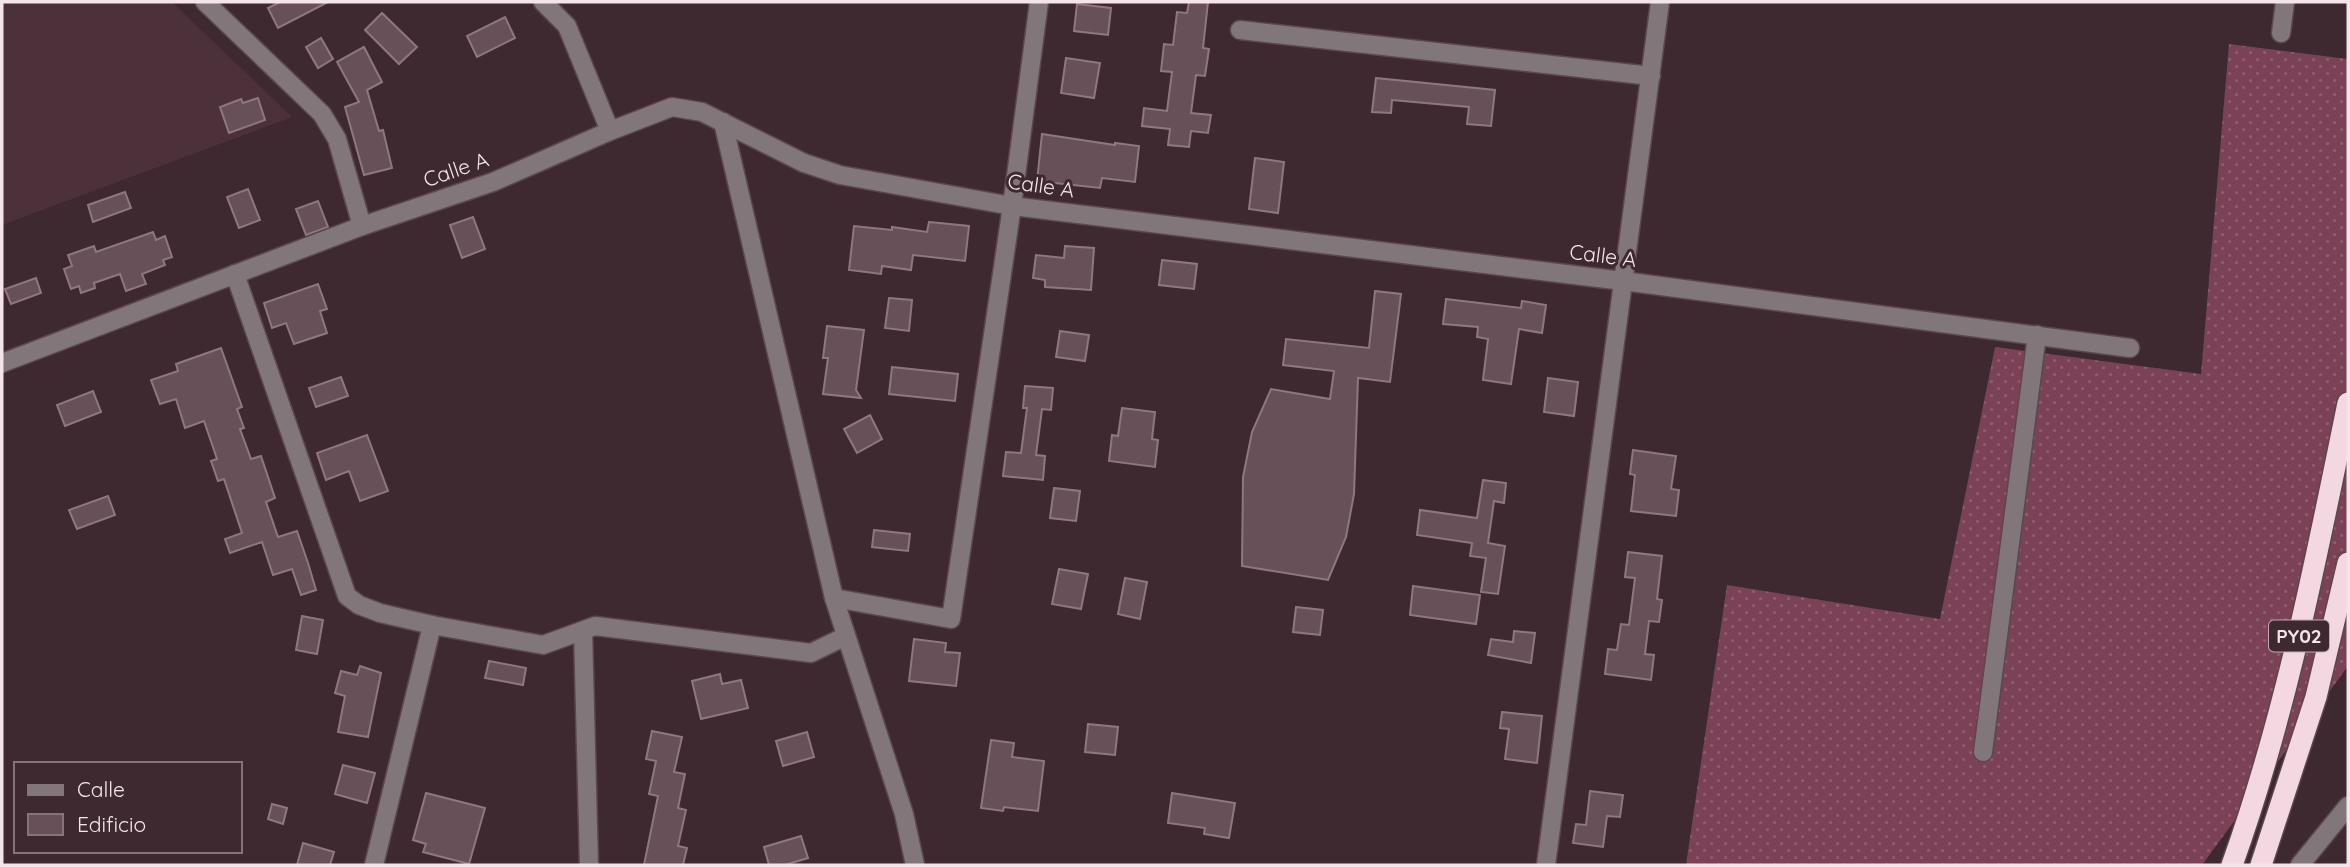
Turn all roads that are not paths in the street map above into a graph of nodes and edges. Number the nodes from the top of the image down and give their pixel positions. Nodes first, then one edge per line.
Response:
1 (205, 2) edge
2 (543, 2) edge
3 (1039, 2) edge
4 (1660, 2) edge
5 (2285, 2) edge
6 (1240, 30) dead end
7 (2281, 33) dead end
8 (1651, 76) junction
9 (723, 122) junction
10 (610, 131) junction
11 (1012, 206) junction
12 (362, 226) junction
13 (235, 274) junction
14 (1623, 281) junction
15 (2037, 335) junction
16 (2130, 348) dead end
17 (2, 363) edge
18 (2348, 403) edge
19 (2348, 563) edge
20 (834, 598) junction
21 (432, 625) junction
22 (583, 631) junction
23 (846, 636) junction
24 (1983, 752) dead end
25 (2348, 806) edge
26 (374, 865) edge
27 (589, 865) edge
28 (915, 865) edge
29 (1546, 865) edge
30 (2232, 865) edge
31 (2261, 865) edge
32 (2300, 865) edge

1 - 12 street
2 - 10 street
3 - 11 street
4 - 8 street
5 - 7 street
6 - 8 street
8 - 14 street
9 - 10 street, Calle A
9 - 11 street, Calle A
9 - 20 street
10 - 12 street, Calle A
11 - 14 street, Calle A
11 - 20 street
12 - 13 street, Calle A
13 - 17 street, Calle A
13 - 21 street
14 - 15 street, Calle A
14 - 29 street
15 - 16 street, Calle A
15 - 24 street
18 - 30 highway, PY02
19 - 31 highway, PY02
20 - 23 street
21 - 22 street
21 - 26 street
22 - 23 street
22 - 27 street
23 - 28 street
25 - 32 street

